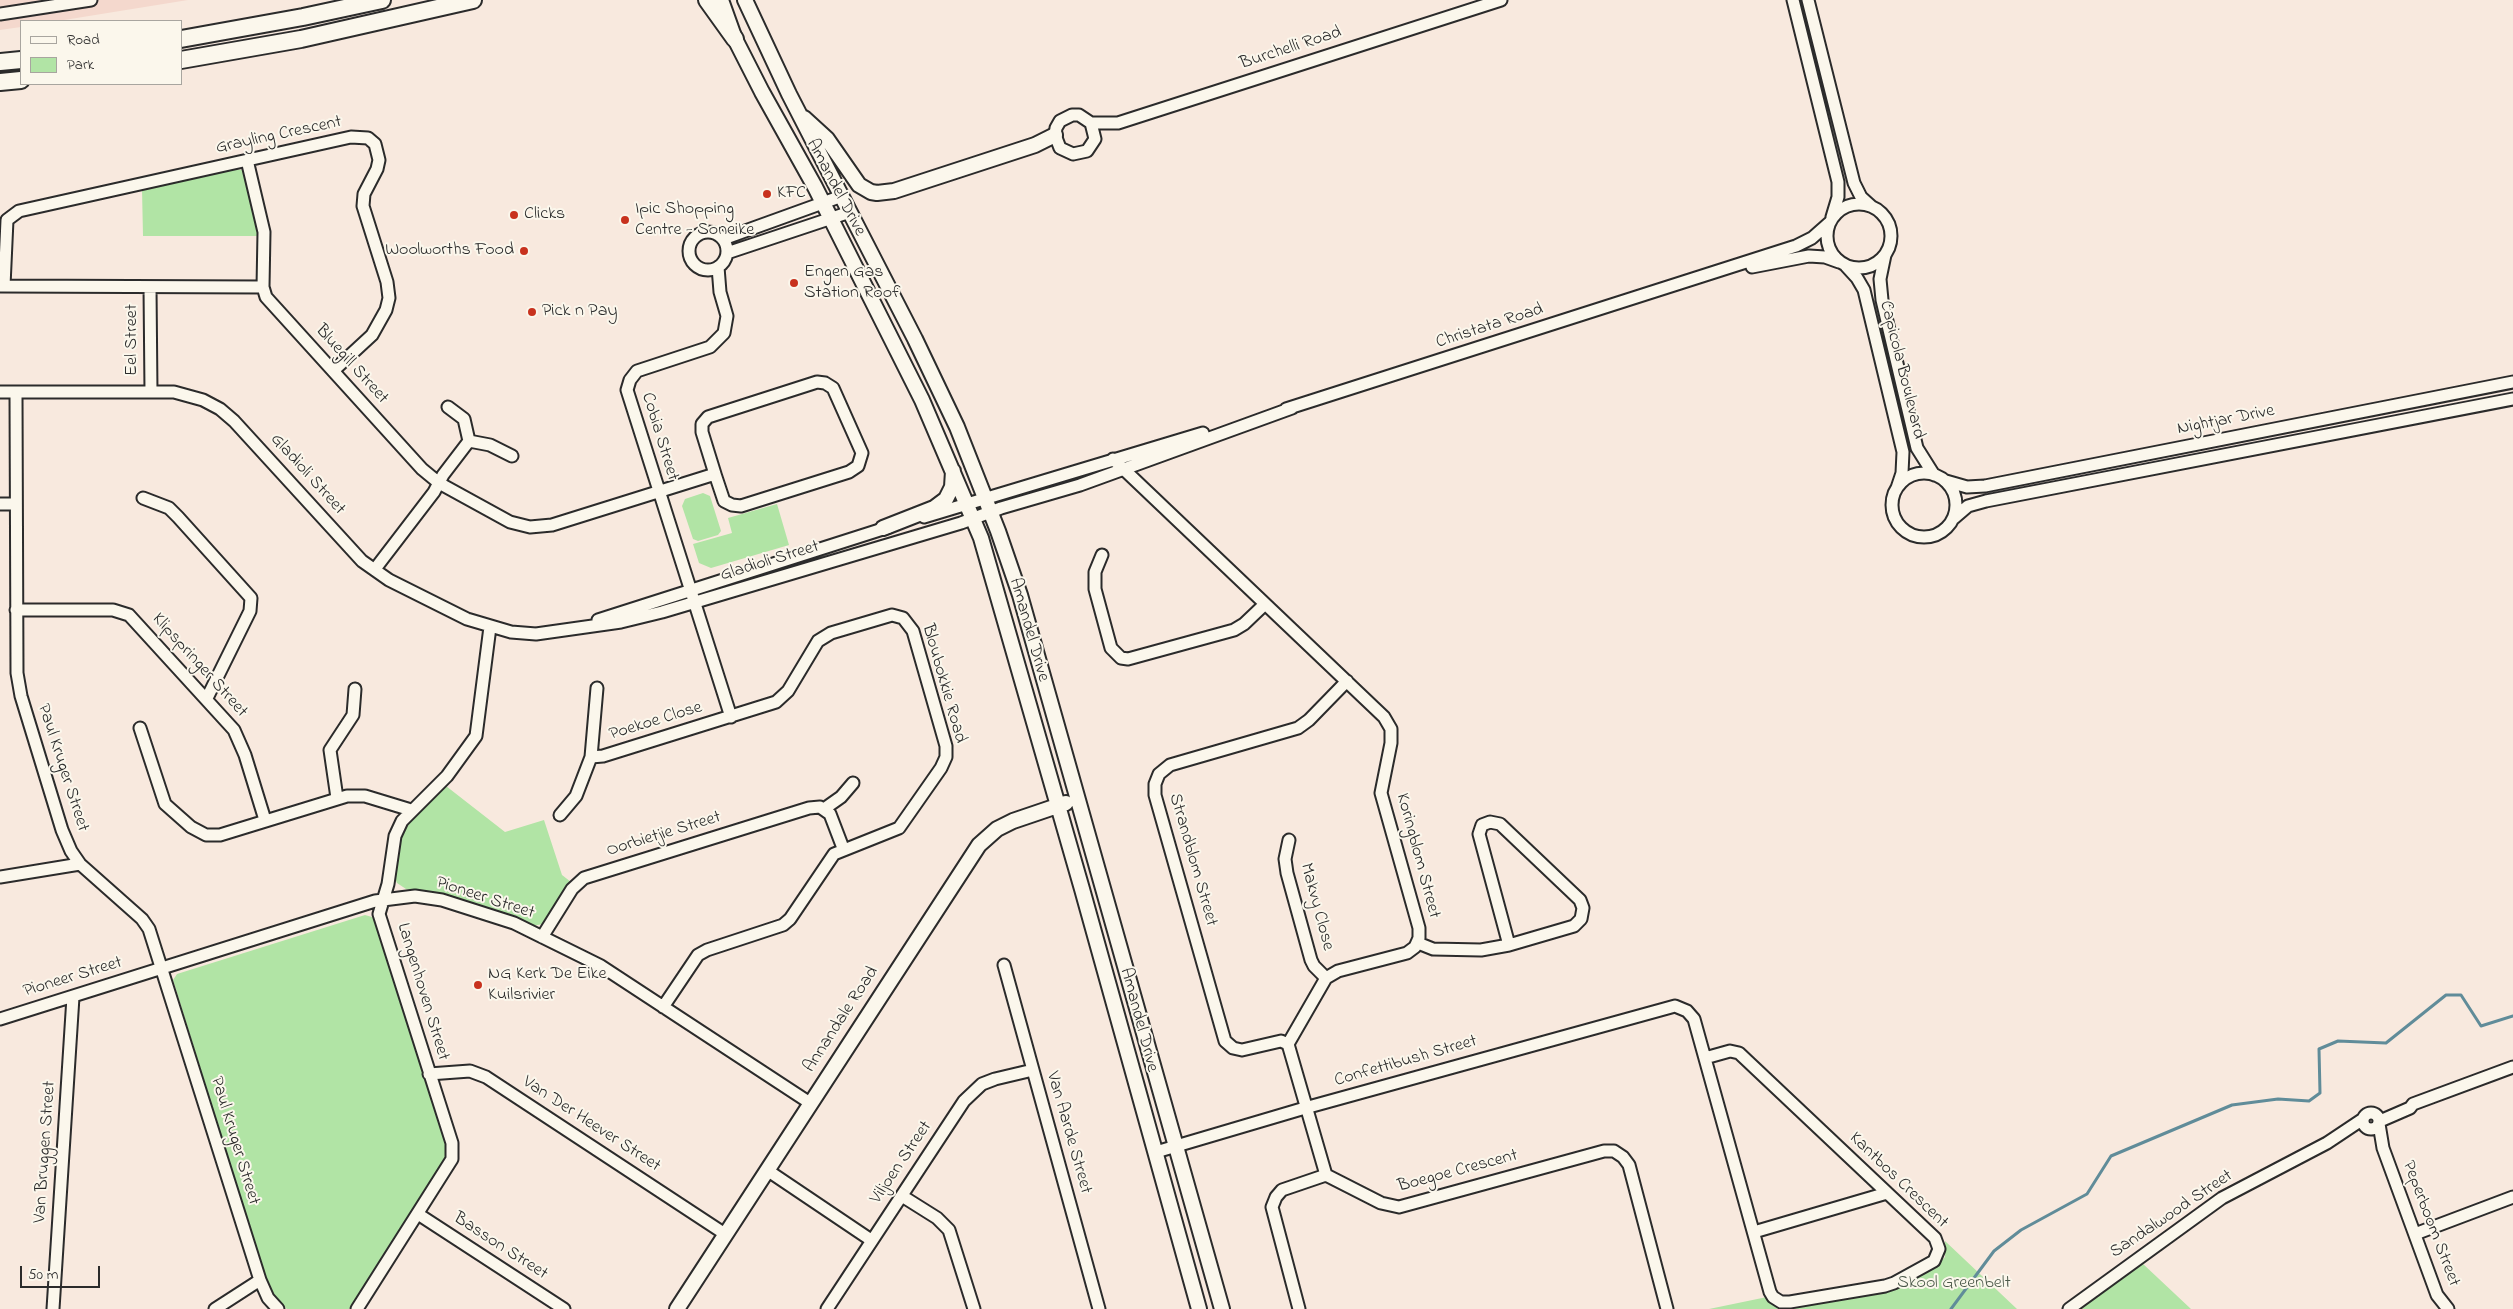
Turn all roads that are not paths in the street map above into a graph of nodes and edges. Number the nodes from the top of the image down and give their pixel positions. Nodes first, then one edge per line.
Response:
1 (92, 0) edge
2 (382, 0) edge
3 (473, 0) edge
4 (707, 0) edge
5 (721, 0) edge
6 (745, 0) edge
7 (1500, 0) edge
8 (1794, 0) edge
9 (1808, 0) edge
10 (0, 14) edge
11 (182, 39) edge
12 (735, 39) junction
13 (20, 60) edge
14 (182, 60) edge
15 (0, 62) edge
16 (20, 80) edge
17 (0, 82) edge
18 (802, 116) junction
19 (1091, 123) junction
20 (1118, 123) junction
21 (1055, 135) junction
22 (1095, 139) junction
23 (247, 160) junction
24 (842, 196) junction
25 (823, 204) junction
26 (1871, 206) junction
27 (850, 212) junction
28 (830, 220) junction
29 (1831, 220) junction
30 (722, 239) junction
31 (727, 253) junction
32 (1885, 255) junction
33 (1842, 264) junction
34 (712, 268) junction
35 (1699, 278) junction
36 (2, 286) edge
37 (150, 287) junction
38 (263, 287) junction
39 (333, 371) junction
40 (2513, 382) edge
41 (0, 392) edge
42 (151, 392) junction
43 (16, 393) junction
44 (2513, 399) edge
45 (448, 407) dead end
46 (1292, 408) junction
47 (469, 441) junction
48 (512, 456) dead end
49 (1113, 459) junction
50 (1124, 469) junction
51 (954, 470) junction
52 (714, 474) junction
53 (1934, 475) junction
54 (1946, 481) junction
55 (439, 483) junction
56 (1897, 488) junction
57 (657, 493) junction
58 (143, 498) dead end
59 (986, 498) junction
60 (0, 504) edge
61 (15, 504) junction
62 (968, 505) junction
63 (991, 512) junction
64 (1954, 518) junction
65 (973, 519) junction
66 (883, 528) junction
67 (1102, 555) dead end
68 (374, 569) junction
69 (690, 590) junction
70 (694, 602) junction
71 (1265, 604) junction
72 (16, 610) junction
73 (490, 627) junction
74 (575, 629) junction
75 (1347, 681) junction
76 (597, 688) dead end
77 (355, 689) dead end
78 (207, 698) junction
79 (730, 717) junction
80 (140, 728) dead end
81 (591, 757) junction
82 (853, 783) dead end
83 (337, 798) junction
84 (1078, 800) junction
85 (1058, 806) junction
86 (824, 809) junction
87 (411, 810) junction
88 (560, 815) dead end
89 (265, 820) junction
90 (1289, 840) dead end
91 (843, 848) junction
92 (80, 864) junction
93 (0, 877) edge
94 (383, 899) junction
95 (542, 937) junction
96 (1418, 943) junction
97 (1509, 945) junction
98 (1004, 965) dead end
99 (162, 969) junction
100 (1326, 978) junction
101 (73, 996) junction
102 (664, 1007) junction
103 (1667, 1007) joint
104 (0, 1019) edge
105 (1288, 1044) junction
106 (1705, 1058) junction
107 (2513, 1066) edge
108 (1033, 1070) junction
109 (429, 1074) junction
110 (810, 1103) junction
111 (1305, 1108) junction
112 (2372, 1122) junction
113 (1176, 1147) junction
114 (1156, 1152) junction
115 (767, 1170) junction
116 (1326, 1175) junction
117 (1887, 1193) junction
118 (902, 1196) junction
119 (2513, 1197) edge
120 (418, 1214) junction
121 (1754, 1232) junction
122 (725, 1234) junction
123 (2415, 1234) junction
124 (871, 1240) junction
125 (260, 1280) junction
126 (53, 1309) edge
127 (215, 1309) edge
128 (278, 1309) edge
129 (357, 1309) edge
130 (564, 1309) edge
131 (677, 1309) edge
132 (827, 1309) edge
133 (974, 1309) edge
134 (1099, 1309) edge
135 (1199, 1309) edge
136 (1222, 1309) edge
137 (1299, 1309) edge
138 (1667, 1309) edge
139 (2069, 1309) edge
140 (2448, 1309) edge

1 - 10 street
2 - 11 main road
3 - 14 main road
4 - 12 main road
5 - 12 street, Amandel Drive
6 - 18 street, Amandel Drive
7 - 20 street, Burchelli Road
8 - 29 street
9 - 26 street
12 - 25 street, Amandel Drive
13 - 15 main road
16 - 17 main road
18 - 21 street
18 - 24 street, Amandel Drive
19 - 20 street, Burchelli Road
19 - 21 street, Burchelli Road
19 - 22 street
20 - 22 street
21 - 22 street
23 - 36 street, Grayling Crescent
23 - 38 street
23 - 39 street, Grayling Crescent
24 - 25 street
24 - 27 street, Amandel Drive
25 - 28 street, Amandel Drive
25 - 30 street
26 - 29 street
26 - 32 street
27 - 28 street
27 - 59 street, Amandel Drive
28 - 31 street
28 - 51 street, Amandel Drive
29 - 33 street
29 - 35 street, Christata Road
30 - 31 street
30 - 34 street
31 - 34 street
32 - 33 street
32 - 53 street, Capicola Boulevard
33 - 35 street, Christata Road
33 - 56 street, Capicola Boulevard
34 - 57 street, Cobia Street
35 - 46 street, Christata Road
36 - 37 street
37 - 38 street
37 - 42 street, Eel Street
38 - 39 street, Bluegill Street
39 - 55 street, Bluegill Street
40 - 54 street, Nightjar Drive
41 - 43 street, Gladioli Street
42 - 43 street, Gladioli Street
42 - 68 street, Gladioli Street
43 - 61 street, Paul Kruger Street
44 - 64 street, Nightjar Drive
45 - 47 street
46 - 49 street, Christata Road
46 - 50 street, Christata Road
47 - 48 street
47 - 55 street
49 - 50 street, Koringblom Street
49 - 59 street
50 - 63 street
50 - 71 street, Koringblom Street
51 - 62 street, Amandel Drive
51 - 66 street
52 - 52 street
52 - 57 street, Bluegill Street
53 - 54 street
53 - 56 street
54 - 64 street
55 - 57 street, Bluegill Street
55 - 68 street
56 - 64 street
57 - 69 street, Cobia Street
58 - 78 street
59 - 62 street, Gladioli Street
59 - 63 street, Amandel Drive
60 - 61 street
61 - 72 street, Paul Kruger Street
62 - 65 street, Amandel Drive
62 - 66 street, Gladioli Street
63 - 65 street, Gladioli Street
63 - 84 street, Amandel Drive
65 - 70 street, Gladioli Street
65 - 85 street, Amandel Drive
66 - 69 street, Gladioli Street
67 - 71 street
68 - 73 street, Gladioli Street
69 - 70 street, Cobia Street
69 - 74 street, Gladioli Street
70 - 74 street, Gladioli Street
70 - 79 street, Cobia Street
71 - 75 street, Koringblom Street
72 - 78 street, Klipspringer Street
72 - 92 street, Paul Kruger Street
73 - 74 street, Gladioli Street
73 - 87 street, Langenhoven Street
75 - 96 street, Koringblom Street
75 - 105 street, Strandblom Street
76 - 81 street, Poekoe Close
77 - 83 street
78 - 89 street, Klipspringer Street
79 - 81 street, Poekoe Close
79 - 91 street, Bloubokkie Road
80 - 89 street
81 - 88 street, Poekoe Close
82 - 86 street
83 - 87 street
83 - 89 street
84 - 85 street, Annandale Road
84 - 113 street, Amandel Drive
85 - 110 street, Annandale Road
85 - 114 street, Amandel Drive
86 - 91 street
86 - 95 street, Oorbietjie Street
87 - 94 street, Langenhoven Street
90 - 100 street, Makvy Close
91 - 102 street, Bloubokkie Road
92 - 93 street
92 - 99 street, Paul Kruger Street
94 - 95 street, Pioneer Street
94 - 99 street, Pioneer Street
94 - 109 street, Langenhoven Street
95 - 102 street, Pioneer Street
96 - 97 street
96 - 100 street, Koringblom Street
97 - 97 street
98 - 108 street, Van Aarde Street
99 - 101 street, Pioneer Street
99 - 125 street, Paul Kruger Street
100 - 105 street
101 - 104 street, Pioneer Street
101 - 126 street, Van Bruggen Street
102 - 110 street, Pioneer Street
103 - 106 street, Kantbos Crescent
103 - 111 street, Confettibush Street
105 - 111 street
106 - 117 street, Kantbos Crescent
106 - 121 street, Kantbos Crescent
107 - 112 street, Sandalwood Street
108 - 118 street, Viljoen Street
108 - 134 street, Van Aarde Street
109 - 120 street, Langenhoven Street
109 - 122 street, Van Der Heever Street
110 - 115 street, Annandale Road
111 - 113 street, Confettibush Street
111 - 116 street
112 - 123 street, Peperboom Street
112 - 139 street, Sandalwood Street
113 - 114 street, Confettibush Street
113 - 136 street, Amandel Drive
114 - 135 street, Amandel Drive
115 - 122 street, Annandale Road
115 - 124 street
116 - 137 street
116 - 138 street, Boegoe Crescent
117 - 121 street
117 - 121 street, Kantbos Crescent
118 - 124 street, Viljoen Street
118 - 133 street
119 - 123 street
120 - 129 street, Langenhoven Street
120 - 130 street, Basson Street
122 - 131 street, Annandale Road
123 - 140 street, Peperboom Street
124 - 132 street, Viljoen Street
125 - 127 street
125 - 128 street, Paul Kruger Street

